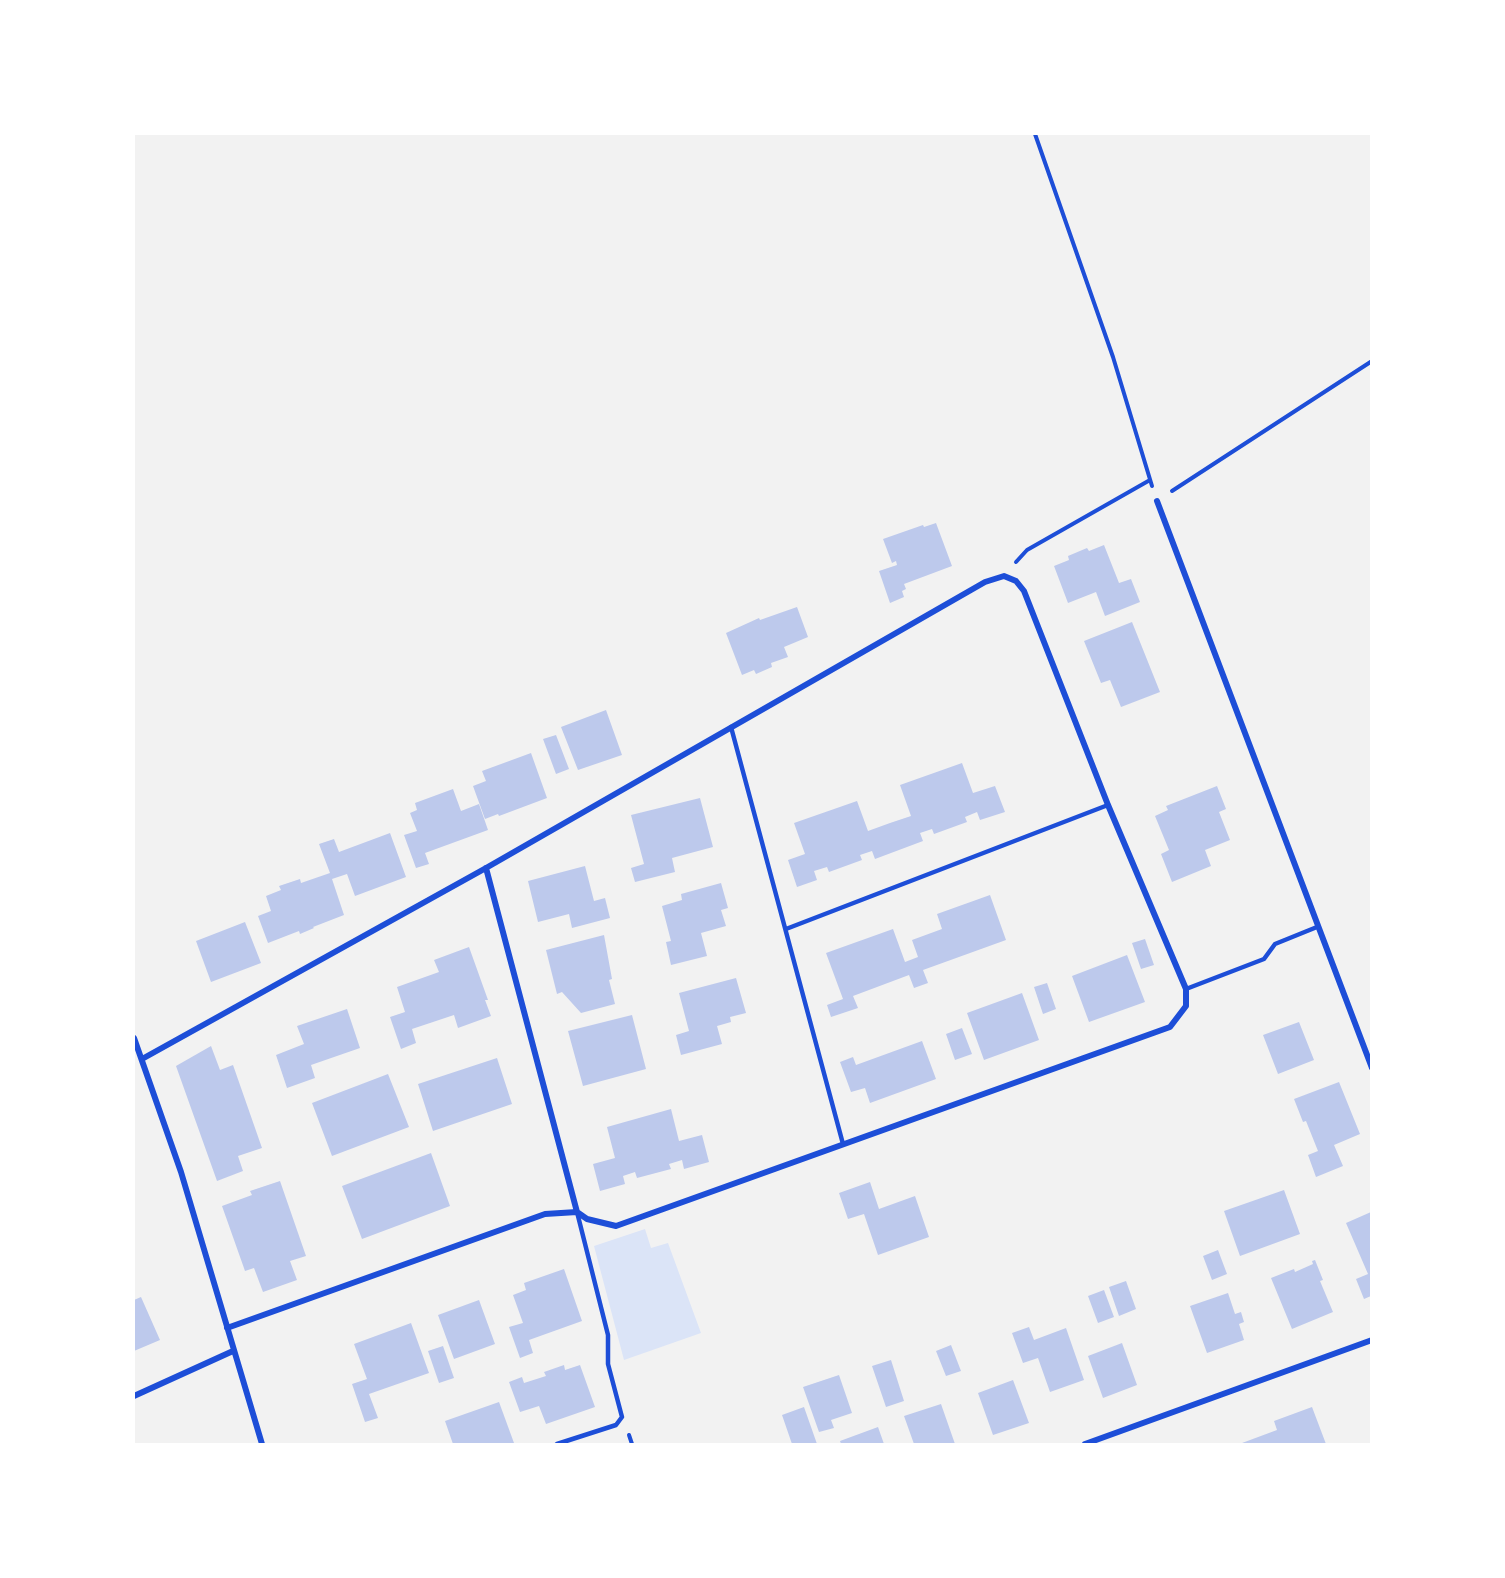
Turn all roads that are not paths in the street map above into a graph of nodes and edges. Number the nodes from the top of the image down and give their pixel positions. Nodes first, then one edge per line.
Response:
1 (1157, 501) road end
2 (731, 727) junction
3 (1108, 805) junction
4 (486, 868) junction
5 (1317, 927) junction
6 (786, 929) junction
7 (1186, 989) junction
8 (134, 1038) edge
9 (142, 1059) junction
10 (1371, 1068) edge
11 (843, 1144) junction
12 (577, 1212) junction
13 (227, 1328) junction
14 (1371, 1341) edge
15 (233, 1351) junction
16 (134, 1396) edge
17 (262, 1444) edge
18 (556, 1444) edge
19 (1085, 1444) edge

1 - 5 street
2 - 3 street
2 - 4 street
2 - 6 lane
3 - 6 lane
3 - 7 street
4 - 9 street
4 - 12 street
5 - 7 lane
5 - 10 street
6 - 11 lane
7 - 11 street
8 - 9 street
9 - 13 street
11 - 12 street
12 - 13 street
12 - 18 lane
13 - 15 street
14 - 19 street
15 - 16 street
15 - 17 street

